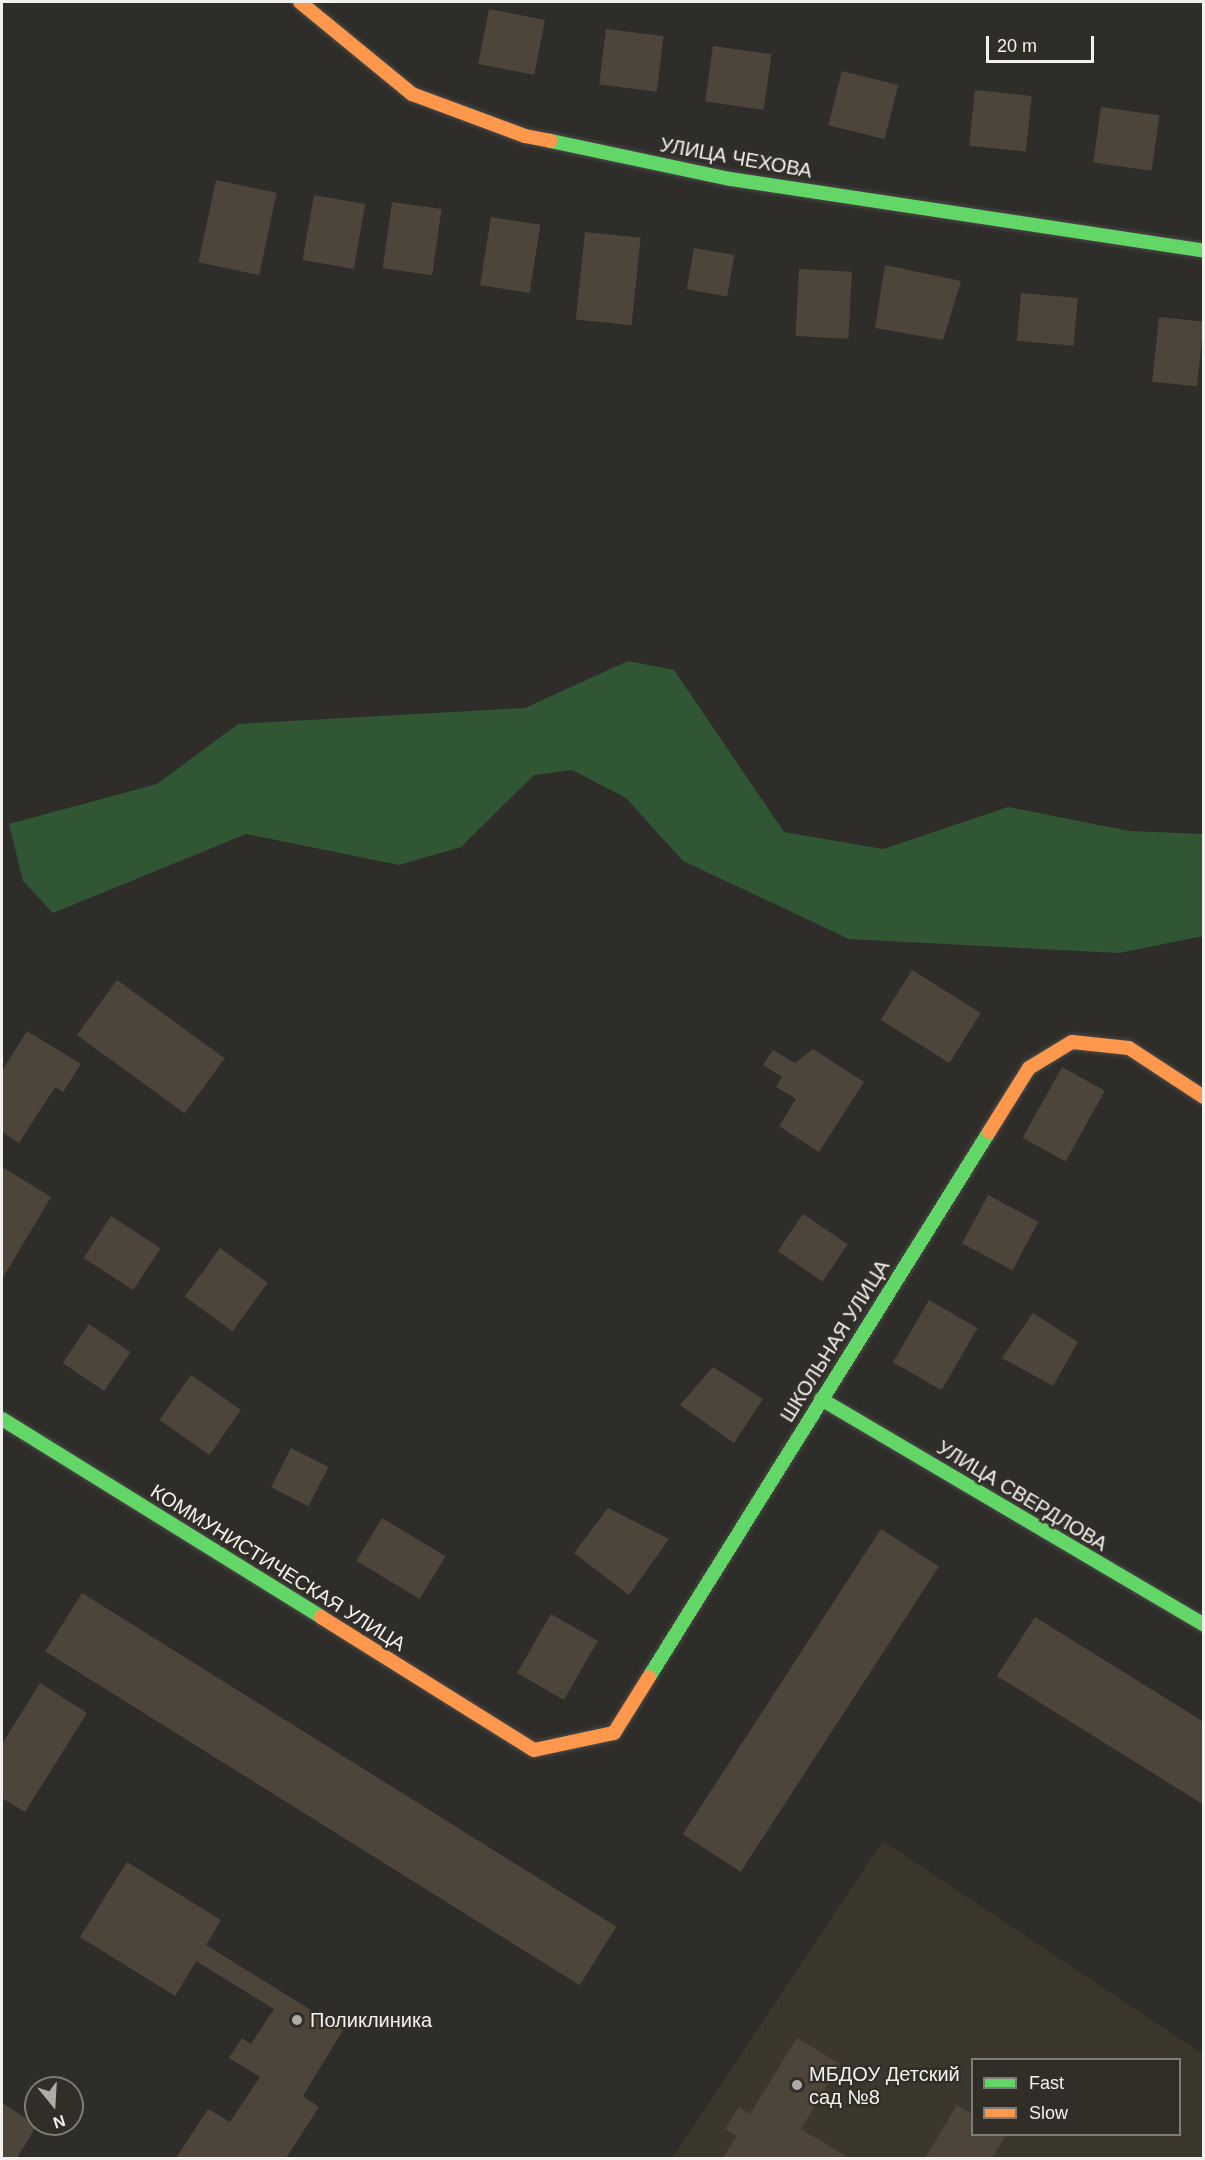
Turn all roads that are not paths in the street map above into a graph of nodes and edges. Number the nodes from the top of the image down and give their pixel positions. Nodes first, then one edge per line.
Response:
1 (300, 2) edge
2 (1203, 251) edge
3 (1203, 1097) edge
4 (821, 1399) junction
5 (2, 1419) edge
6 (1203, 1625) edge
7 (534, 1750) joint

1 - 2 street, УЛИЦА ЧЕХОВА
3 - 4 street, ШКОЛЬНАЯ УЛИЦА
4 - 6 street, УЛИЦА СВЕРДЛОВА
4 - 7 street, ШКОЛЬНАЯ УЛИЦА
5 - 7 street, КОММУНИСТИЧЕСКАЯ УЛИЦА

